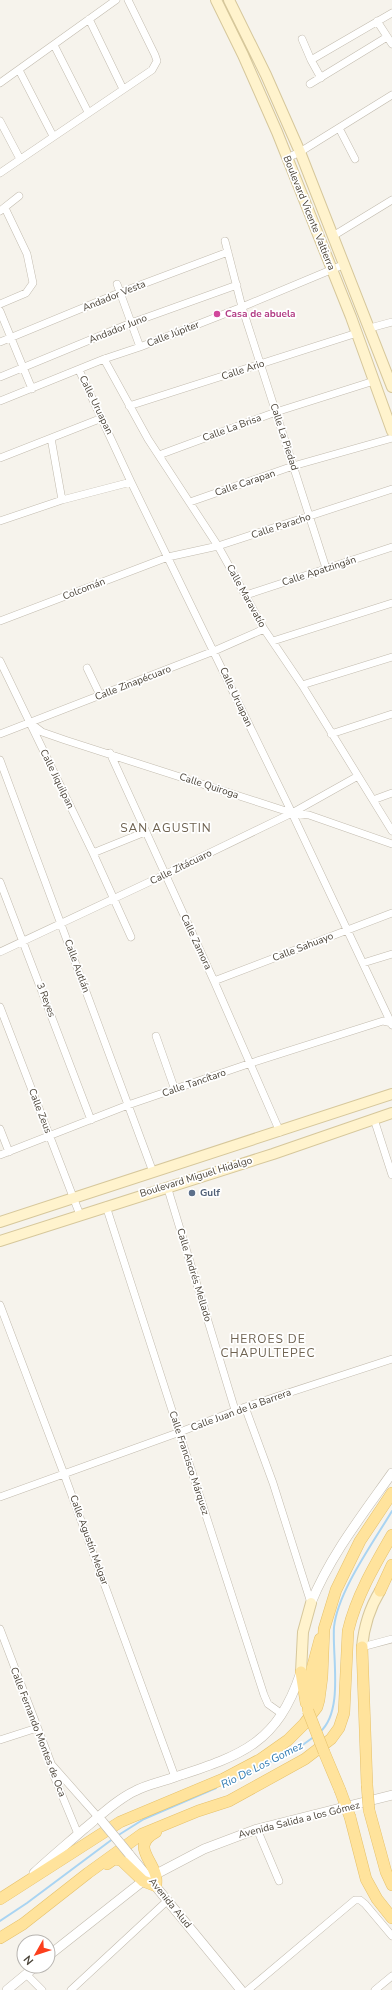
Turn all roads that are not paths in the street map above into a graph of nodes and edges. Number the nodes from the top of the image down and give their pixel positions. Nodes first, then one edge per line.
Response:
1 (116, 0) edge
2 (128, 0) edge
3 (216, 0) edge
4 (229, 0) edge
5 (392, 13) edge
6 (89, 19) junction
7 (376, 21) junction
8 (387, 37) junction
9 (302, 39) dead end
10 (392, 44) edge
11 (54, 45) junction
12 (311, 60) junction
13 (19, 70) junction
14 (321, 78) junction
15 (0, 83) edge
16 (310, 84) dead end
17 (123, 89) junction
18 (392, 95) edge
19 (88, 112) junction
20 (0, 121) edge
21 (339, 128) junction
22 (53, 136) junction
23 (300, 152) junction
24 (287, 158) junction
25 (20, 159) junction
26 (355, 159) dead end
27 (0, 173) edge
28 (19, 196) dead end
29 (392, 200) edge
30 (2, 209) edge
31 (333, 236) junction
32 (225, 240) dead end
33 (228, 252) junction
34 (345, 264) junction
35 (332, 269) junction
36 (116, 284) dead end
37 (237, 285) junction
38 (119, 293) junction
39 (0, 304) edge
40 (242, 307) junction
41 (0, 311) edge
42 (392, 322) edge
43 (130, 323) junction
44 (370, 328) junction
45 (357, 333) junction
46 (11, 338) junction
47 (0, 342) edge
48 (140, 347) junction
49 (104, 359) junction
50 (260, 364) junction
51 (23, 368) junction
52 (79, 370) junction
53 (0, 377) edge
54 (374, 381) junction
55 (392, 386) edge
56 (32, 389) junction
57 (0, 401) edge
58 (129, 406) junction
59 (276, 412) junction
60 (102, 418) junction
61 (392, 431) edge
62 (50, 438) junction
63 (392, 438) edge
64 (159, 455) junction
65 (0, 458) edge
66 (293, 466) junction
67 (131, 482) junction
68 (392, 489) edge
69 (62, 500) junction
70 (190, 502) junction
71 (309, 517) junction
72 (0, 521) edge
73 (218, 546) junction
74 (392, 547) edge
75 (168, 557) junction
76 (326, 568) junction
77 (246, 595) junction
78 (392, 603) edge
79 (0, 621) edge
80 (264, 629) junction
81 (273, 641) junction
82 (214, 651) junction
83 (392, 657) edge
84 (0, 661) edge
85 (87, 668) dead end
86 (302, 686) junction
87 (100, 696) junction
88 (392, 714) edge
89 (29, 722) junction
90 (0, 734) edge
91 (331, 734) junction
92 (110, 753) junction
93 (0, 760) edge
94 (358, 776) junction
95 (392, 793) edge
96 (373, 800) junction
97 (292, 813) junction
98 (392, 831) edge
99 (145, 832) junction
100 (392, 844) edge
101 (93, 853) junction
102 (164, 875) junction
103 (0, 882) edge
104 (113, 898) junction
105 (392, 913) edge
106 (62, 923) junction
107 (348, 930) junction
108 (131, 937) dead end
109 (24, 942) junction
110 (0, 952) edge
111 (392, 954) edge
112 (363, 963) junction
113 (214, 981) junction
114 (0, 1007) edge
115 (392, 1023) edge
116 (156, 1036) dead end
117 (251, 1062) junction
118 (175, 1090) junction
119 (392, 1094) edge
120 (128, 1105) junction
121 (392, 1109) edge
122 (392, 1113) edge
123 (378, 1117) junction
124 (91, 1120) junction
125 (0, 1129) edge
126 (280, 1132) junction
127 (49, 1136) junction
128 (9, 1152) junction
129 (0, 1155) edge
130 (153, 1172) junction
131 (392, 1175) edge
132 (167, 1186) junction
133 (75, 1198) junction
134 (106, 1206) junction
135 (80, 1215) junction
136 (0, 1222) edge
137 (0, 1241) edge
138 (0, 1304) edge
139 (392, 1359) edge
140 (245, 1406) junction
141 (234, 1410) junction
142 (180, 1432) junction
143 (392, 1473) edge
144 (64, 1474) junction
145 (392, 1493) edge
146 (0, 1497) edge
147 (392, 1535) edge
148 (392, 1565) edge
149 (392, 1572) edge
150 (380, 1591) junction
151 (312, 1604) junction
152 (0, 1629) edge
153 (324, 1629) junction
154 (392, 1638) edge
155 (362, 1647) junction
156 (301, 1672) junction
157 (308, 1710) junction
158 (282, 1714) junction
159 (37, 1728) junction
160 (0, 1740) edge
161 (51, 1763) junction
162 (175, 1777) junction
163 (392, 1795) edge
164 (229, 1801) junction
165 (370, 1806) junction
166 (99, 1818) junction
167 (257, 1829) junction
168 (78, 1834) junction
169 (389, 1871) edge
170 (149, 1877) junction
171 (279, 1881) dead end
172 (392, 1885) edge
173 (21, 1886) junction
174 (156, 1886) joint
175 (0, 1899) edge
176 (168, 1900) junction
177 (43, 1909) junction
178 (392, 1918) edge
179 (392, 1936) edge
180 (0, 1938) edge
181 (56, 1950) edge
182 (26, 1974) joint
183 (392, 1976) edge
184 (6, 1990) edge
185 (42, 1990) edge
186 (71, 1990) edge
187 (241, 1990) edge
188 (248, 1990) edge
189 (375, 1990) edge

1 - 6 street
2 - 17 street
3 - 24 main road, Boulevard Vicente Valtierra
4 - 23 main road, Boulevard Vicente Valtierra
5 - 7 street
6 - 11 street
6 - 17 street
7 - 8 street
7 - 12 street
8 - 10 street
8 - 14 street
9 - 12 street
11 - 13 street
11 - 19 street
12 - 14 street
13 - 15 street
13 - 22 street
14 - 16 street
17 - 19 street
18 - 21 street
19 - 22 street
20 - 25 street
21 - 23 street
21 - 26 street
22 - 25 street
23 - 24 street
23 - 31 main road, Boulevard Vicente Valtierra
24 - 35 main road, Boulevard Vicente Valtierra
25 - 27 street
28 - 30 street
29 - 31 street
30 - 39 street
31 - 34 main road, Boulevard Vicente Valtierra
32 - 33 street, Calle La Piedad
33 - 37 street, Calle La Piedad
33 - 38 street, Andador Vesta
34 - 35 street, Calle Júpiter
34 - 44 main road, Boulevard Vicente Valtierra
35 - 40 street, Calle Júpiter
35 - 45 main road, Boulevard Vicente Valtierra
36 - 38 street
37 - 40 street, Calle La Piedad
37 - 43 street, Andador Juno
38 - 43 street
38 - 46 street, Andador Vesta
40 - 48 street, Calle Júpiter
40 - 50 street, Calle La Piedad
41 - 46 street
42 - 44 street
43 - 48 street
43 - 51 street, Andador Juno
44 - 55 main road, Boulevard Vicente Valtierra
45 - 50 street, Calle Ario
45 - 54 main road, Boulevard Vicente Valtierra
46 - 47 street, Andador Vesta
46 - 51 street
48 - 49 street, Calle Júpiter
49 - 52 street, Calle Júpiter
49 - 58 street, Calle Maravatío
50 - 58 street, Calle Ario
50 - 59 street, Calle La Piedad
51 - 53 street, Andador Juno
51 - 56 street
52 - 56 street, Calle Júpiter
52 - 60 street, Calle Uruapan
54 - 59 street, Calle La Brisa
54 - 61 main road, Boulevard Vicente Valtierra
56 - 57 street, Calle Júpiter
58 - 64 street, Calle Maravatío
59 - 64 street, Calle La Brisa
59 - 66 street, Calle La Piedad
60 - 62 street
60 - 67 street, Calle Uruapan
62 - 65 street
62 - 69 street
63 - 66 street, Calle Carapan
64 - 70 street, Calle Maravatío
66 - 70 street, Calle Carapan
66 - 71 street, Calle La Piedad
67 - 69 street
67 - 75 street, Calle Uruapan
68 - 71 street, Calle Paracho
69 - 72 street
70 - 73 street, Calle Maravatío
71 - 73 street, Calle Paracho
71 - 76 street, Calle La Piedad
73 - 75 street, Calle Paracho
73 - 77 street, Calle Maravatío
74 - 76 street, Calle Apatzingán
75 - 79 street, Colcomán
75 - 82 street, Calle Uruapan
76 - 77 street, Calle Apatzingán
77 - 80 street, Calle Maravatío
78 - 81 street
80 - 81 street, Calle Maravatío
80 - 82 street, Calle Zinapécuaro
81 - 86 street, Calle Maravatío
82 - 87 street, Calle Zinapécuaro
82 - 97 street, Calle Uruapan
83 - 86 street
84 - 89 street, Calle Jiquilpan
85 - 87 street
86 - 91 street, Calle Maravatío
87 - 89 street, Calle Zinapécuaro
88 - 91 street
89 - 90 street, Calle Zinapécuaro
89 - 92 street, Calle Quiroga
89 - 101 street, Calle Jiquilpan
91 - 94 street, Calle Maravatío
92 - 97 street, Calle Quiroga
92 - 99 street, Calle Zamora
93 - 106 street, Calle Autlán
94 - 96 street, Calle Maravatío
94 - 97 street, Calle Zitácuaro
95 - 96 street
96 - 98 street, Calle Maravatío
97 - 100 street, Calle Quiroga
97 - 102 street, Calle Zitácuaro
97 - 107 street, Calle Uruapan
99 - 101 street
99 - 102 street, Calle Zamora
101 - 104 street, Calle Jiquilpan
102 - 104 street, Calle Zitácuaro
102 - 113 street, Calle Zamora
103 - 109 street, 3 Reyes
104 - 106 street, Calle Zitácuaro
104 - 108 street, Calle Jiquilpan
105 - 107 street, Calle Sahuayo
106 - 109 street, Calle Zitácuaro
106 - 120 street, Calle Autlán
107 - 112 street, Calle Uruapan
107 - 113 street, Calle Sahuayo
109 - 110 street, Calle Zitácuaro
109 - 124 street, 3 Reyes
111 - 112 street
112 - 115 street, Calle Uruapan
113 - 117 street, Calle Zamora
114 - 127 street, Calle Zeus
115 - 117 street, Calle Tancítaro
116 - 118 street
117 - 118 street, Calle Tancítaro
117 - 126 street, Calle Zamora
118 - 120 street, Calle Tancítaro
119 - 126 main road, Boulevard Miguel Hidalgo
120 - 124 street, Calle Tancítaro
120 - 130 street, Calle Autlán
121 - 123 main road
122 - 123 main road, Boulevard Miguel Hidalgo
123 - 131 street
123 - 132 main road, Boulevard Miguel Hidalgo
124 - 127 street, Calle Tancítaro
125 - 128 street
126 - 130 main road, Boulevard Miguel Hidalgo
127 - 128 street, Calle Tancítaro
127 - 133 street, Calle Zeus
128 - 129 street, Calle Tancítaro
130 - 133 main road, Boulevard Miguel Hidalgo
132 - 134 main road, Boulevard Miguel Hidalgo
132 - 141 street, Calle Andrés Mellado
133 - 135 street, Calle Zeus
133 - 136 main road, Boulevard Miguel Hidalgo
134 - 135 main road, Boulevard Miguel Hidalgo
134 - 142 street, Calle Francisco Márquez
135 - 137 main road, Boulevard Miguel Hidalgo
138 - 144 street, Calle Agustín Melgar
139 - 140 street, Calle Juan de la Barrera
140 - 141 street, Calle Juan de la Barrera
140 - 151 street
141 - 142 street, Calle Juan de la Barrera
142 - 144 street, Calle Juan de la Barrera
142 - 158 street, Calle Francisco Márquez
143 - 151 street
144 - 146 street, Calle Juan de la Barrera
144 - 162 street, Calle Agustín Melgar
145 - 153 main road
147 - 164 main road
148 - 150 main road
149 - 150 street
150 - 155 main road
151 - 156 main road
152 - 159 street, Calle Fernando Montes de Oca
153 - 157 main road
153 - 173 main road
154 - 155 street
155 - 165 main road, bridge
156 - 157 main road
156 - 158 street
157 - 178 main road, bridge
158 - 162 street
159 - 160 street
159 - 161 street, Calle Fernando Montes de Oca
161 - 166 street
161 - 168 street, Calle Fernando Montes de Oca
162 - 166 street
163 - 165 street, Avenida Salida a los Gómez
164 - 170 main road
164 - 177 main road
165 - 167 street, Avenida Salida a los Gómez
165 - 169 main road
166 - 168 street
166 - 170 street, Avenida Alud, bridge
167 - 170 street, Avenida Salida a los Gómez
167 - 171 street
168 - 173 street
169 - 172 main road
170 - 174 main road
170 - 177 main road
170 - 181 street, Avenida Salida a los Gómez
173 - 175 main road
174 - 176 street, Avenida Alud
176 - 186 street
176 - 187 street, Avenida Alud
177 - 180 main road
179 - 188 street
182 - 184 street
182 - 185 street
183 - 189 street

